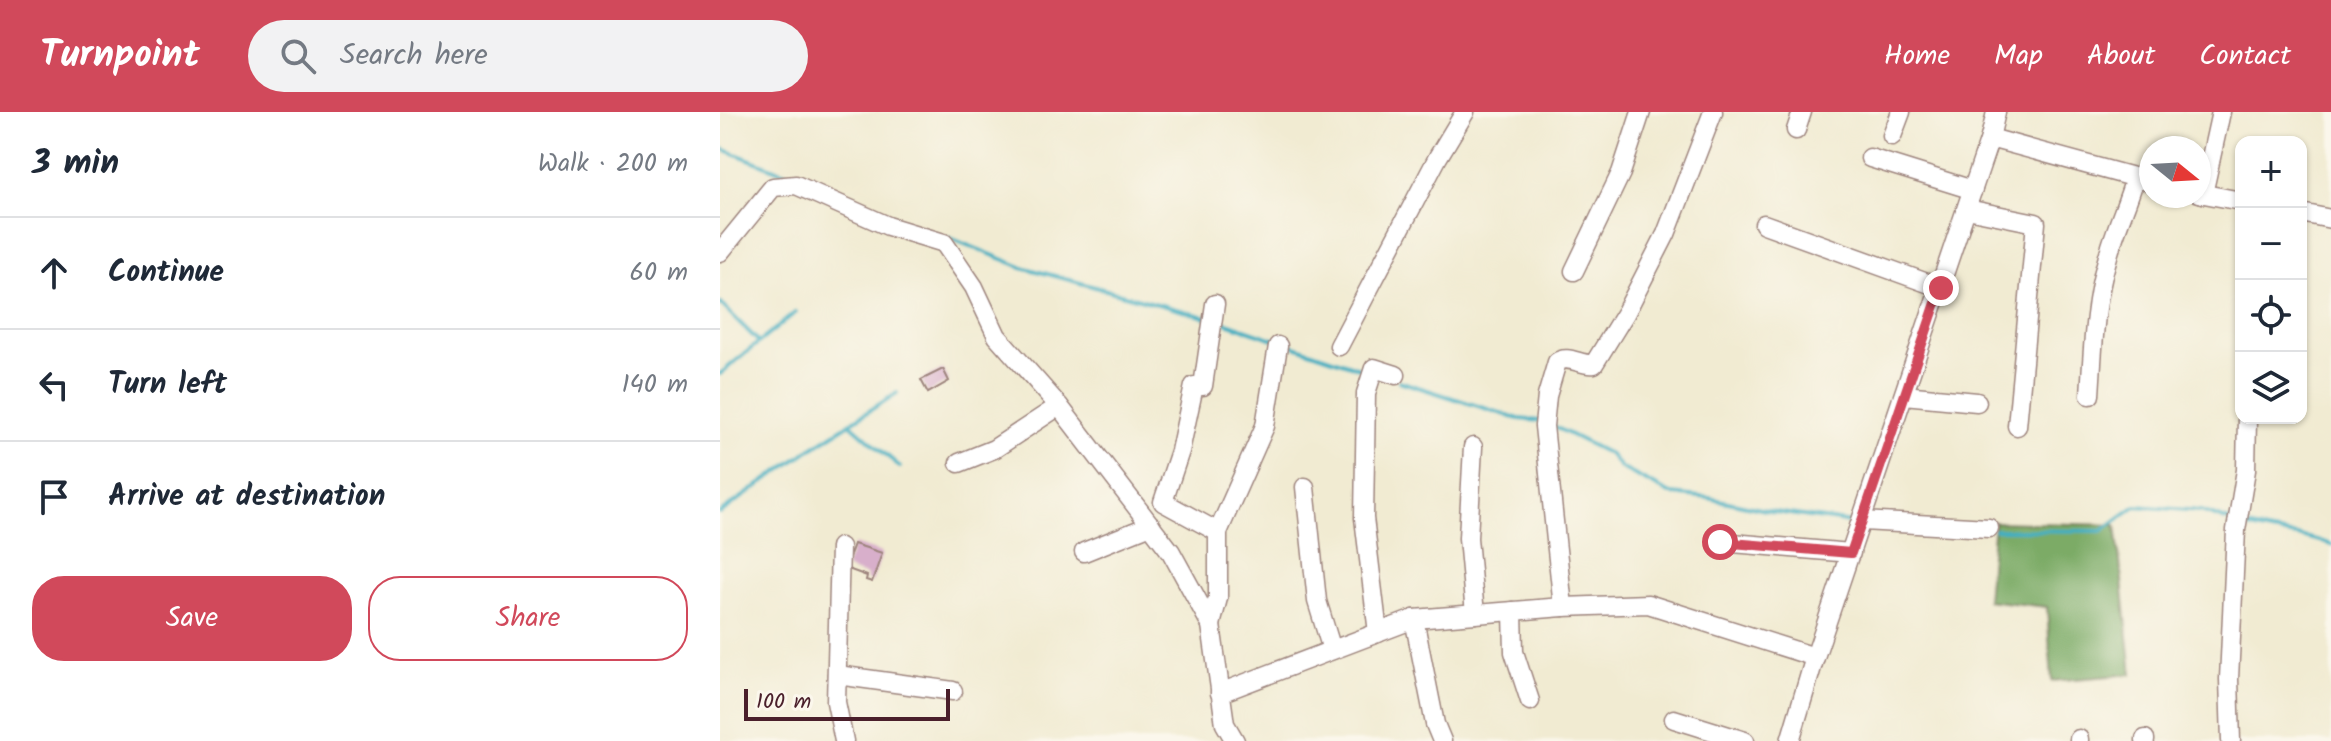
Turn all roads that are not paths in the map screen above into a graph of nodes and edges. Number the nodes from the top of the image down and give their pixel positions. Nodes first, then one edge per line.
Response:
1 (1465, 112) edge
2 (1641, 112) edge
3 (1713, 112) edge
4 (1802, 112) edge
5 (1901, 112) edge
6 (1996, 112) edge
7 (2221, 112) edge
8 (1796, 130) dead end
9 (1892, 136) dead end
10 (1990, 138) junction
11 (2211, 153) edge
12 (1870, 158) dead end
13 (2139, 179) edge
14 (2139, 189) edge
15 (1973, 190) junction
16 (2211, 196) edge
17 (2235, 200) edge
18 (1967, 209) junction
19 (2307, 214) edge
20 (2331, 219) edge
21 (1764, 224) dead end
22 (720, 252) edge
23 (1574, 271) dead end
24 (1941, 288) junction
25 (1212, 313) dead end
26 (1278, 346) dead end
27 (1339, 346) dead end
28 (1396, 375) dead end
29 (1904, 395) junction
30 (2090, 395) dead end
31 (1977, 402) dead end
32 (1059, 406) junction
33 (2247, 424) edge
34 (2017, 426) dead end
35 (1473, 447) dead end
36 (959, 463) dead end
37 (1305, 487) dead end
38 (1862, 521) junction
39 (1151, 525) junction
40 (1989, 528) dead end
41 (1218, 532) junction
42 (1720, 542) dead end
43 (840, 547) dead end
44 (1084, 552) dead end
45 (1851, 553) junction
46 (1563, 607) junction
47 (1513, 611) junction
48 (1475, 614) junction
49 (1414, 619) junction
50 (1211, 625) junction
51 (1378, 633) junction
52 (1332, 650) junction
53 (1815, 657) junction
54 (837, 675) junction
55 (953, 691) dead end
56 (1220, 693) junction
57 (1530, 701) dead end
58 (1674, 719) dead end
59 (844, 741) edge
60 (1235, 741) edge
61 (1442, 741) edge
62 (1745, 741) edge
63 (1790, 741) edge
64 (2231, 741) edge

1 - 27 street
2 - 23 street
3 - 46 street
4 - 8 street
5 - 9 street
6 - 10 street
7 - 11 street
10 - 13 street
10 - 15 street
12 - 15 street
14 - 30 street
15 - 18 street
16 - 17 street
18 - 24 street
18 - 34 street
19 - 20 street
21 - 24 street
22 - 32 street
24 - 29 street
25 - 41 street
26 - 41 street
28 - 51 street
29 - 31 street
29 - 38 street
32 - 36 street
32 - 39 street
33 - 64 street
35 - 48 street
37 - 52 street
38 - 40 street
38 - 45 street
39 - 44 street
39 - 50 street
41 - 50 street
42 - 45 street
43 - 54 street
45 - 53 street
46 - 47 street
46 - 53 street
47 - 48 street
47 - 57 street
48 - 49 street
49 - 51 street
49 - 61 street
50 - 56 street
51 - 52 street
52 - 56 street
53 - 63 street
54 - 55 street
54 - 59 street
56 - 60 street
58 - 62 street

